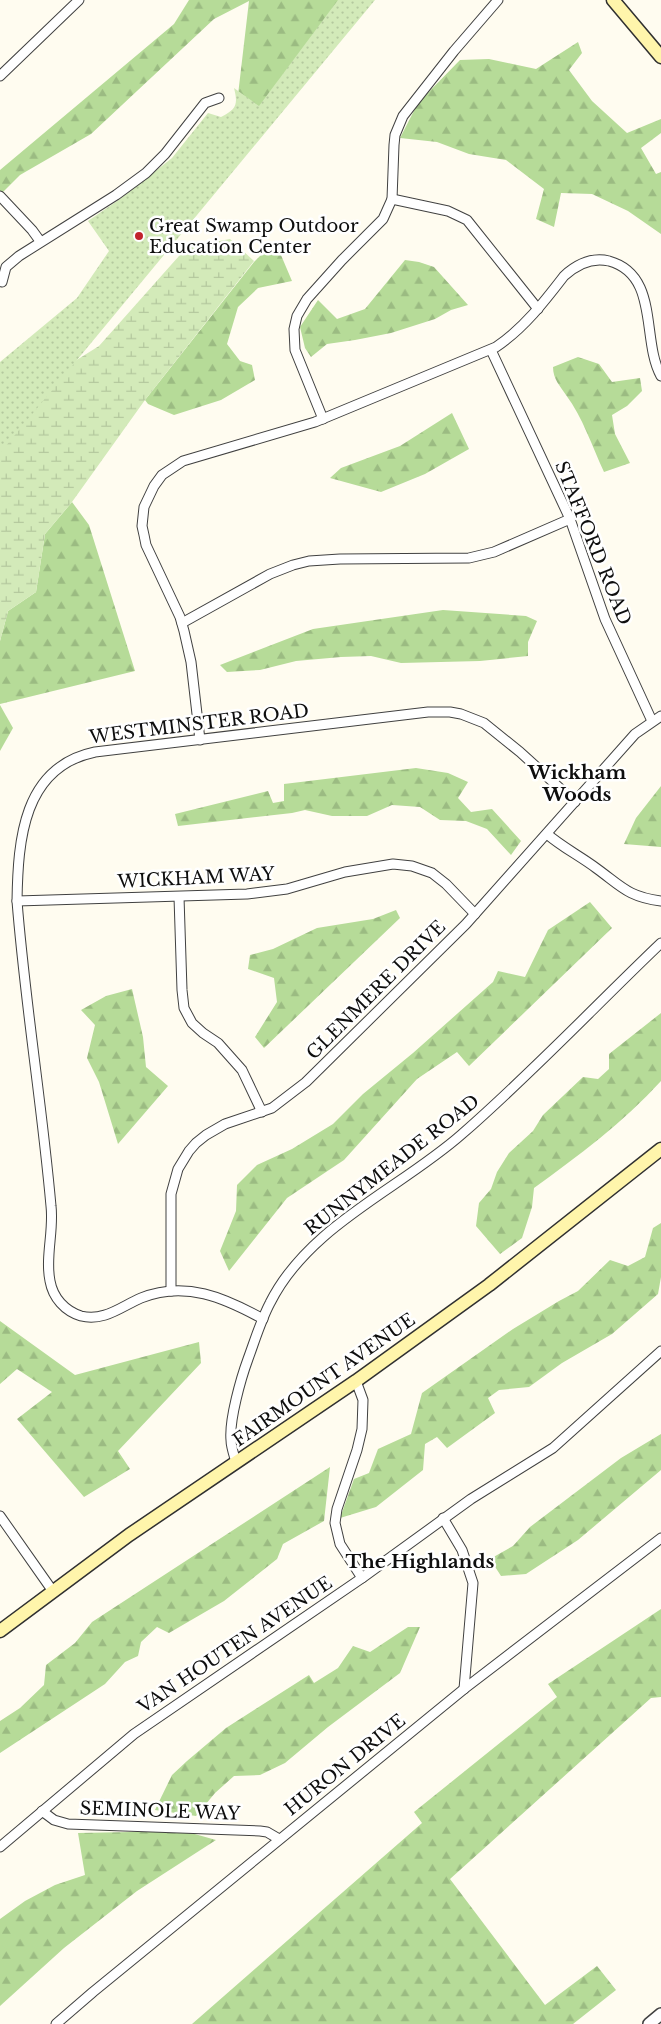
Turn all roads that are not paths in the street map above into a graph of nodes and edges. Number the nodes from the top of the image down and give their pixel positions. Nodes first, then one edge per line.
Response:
1 (79, 0) edge
2 (498, 0) edge
3 (613, 0) edge
4 (661, 57) edge
5 (0, 76) edge
6 (220, 98) dead end
7 (0, 196) edge
8 (392, 199) junction
9 (40, 242) junction
10 (2, 282) dead end
11 (538, 309) junction
12 (491, 350) junction
13 (661, 376) edge
14 (323, 419) junction
15 (570, 519) junction
16 (182, 623) junction
17 (661, 716) edge
18 (652, 720) junction
19 (200, 740) junction
20 (575, 802) junction
21 (547, 834) junction
22 (179, 897) junction
23 (17, 901) junction
24 (661, 901) edge
25 (475, 914) junction
26 (661, 942) edge
27 (262, 1112) junction
28 (661, 1149) edge
29 (171, 1291) junction
30 (263, 1319) junction
31 (661, 1351) edge
32 (356, 1381) junction
33 (236, 1462) junction
34 (0, 1516) edge
35 (443, 1518) junction
36 (661, 1538) edge
37 (362, 1578) junction
38 (52, 1590) junction
39 (0, 1631) edge
40 (464, 1689) junction
41 (42, 1811) junction
42 (279, 1839) junction
43 (0, 1847) edge
44 (661, 2014) edge
45 (56, 2024) edge
46 (649, 2024) edge

1 - 5 street
2 - 8 street
3 - 4 main road
6 - 9 street
7 - 9 street
8 - 11 street
8 - 14 street
9 - 10 street
11 - 12 street
11 - 13 street
12 - 14 street
12 - 15 street, STAFFORD ROAD
14 - 16 street
15 - 16 street
15 - 18 street, STAFFORD ROAD
16 - 19 street
17 - 18 street, GLENMERE DRIVE
18 - 20 street, GLENMERE DRIVE
19 - 20 street, WESTMINSTER ROAD
19 - 23 street, WESTMINSTER ROAD
20 - 21 street, GLENMERE DRIVE
21 - 24 street
21 - 25 street, GLENMERE DRIVE
22 - 23 street, WICKHAM WAY
22 - 25 street, WICKHAM WAY
22 - 27 street
23 - 29 street, WESTMINSTER ROAD
25 - 27 street, GLENMERE DRIVE
26 - 30 street, RUNNYMEADE ROAD
27 - 29 street, GLENMERE DRIVE
28 - 32 main road, FAIRMOUNT AVENUE
29 - 30 street, WESTMINSTER ROAD
30 - 33 street, RUNNYMEADE ROAD
31 - 35 street, VAN HOUTEN AVENUE
32 - 33 main road, FAIRMOUNT AVENUE
32 - 37 street
33 - 38 main road, FAIRMOUNT AVENUE
34 - 38 street
35 - 37 street, VAN HOUTEN AVENUE
35 - 40 street
36 - 40 street, HURON DRIVE
37 - 41 street, VAN HOUTEN AVENUE
38 - 39 main road, FAIRMOUNT AVENUE
40 - 42 street, HURON DRIVE
41 - 42 street, SEMINOLE WAY
41 - 43 street, VAN HOUTEN AVENUE
42 - 45 street, HURON DRIVE
44 - 46 street

